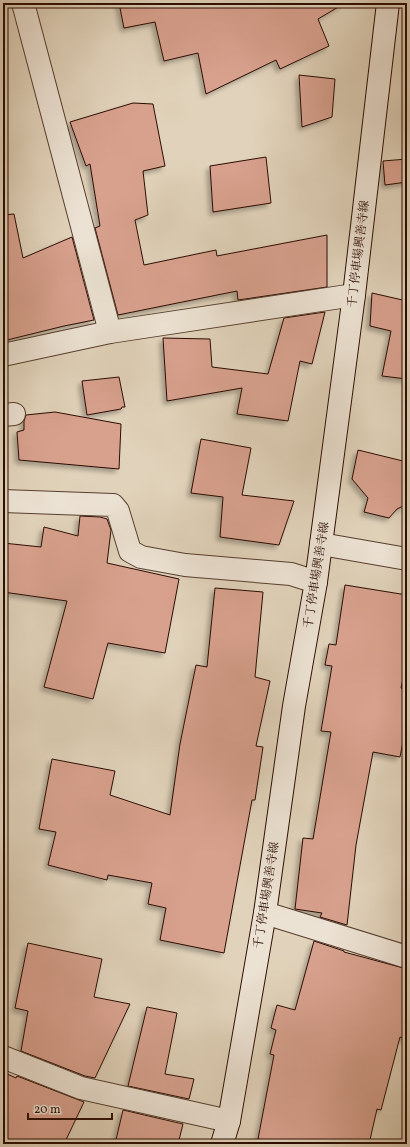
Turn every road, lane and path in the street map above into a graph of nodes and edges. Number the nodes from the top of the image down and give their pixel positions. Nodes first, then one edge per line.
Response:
1 (23, 3) edge
2 (388, 3) edge
3 (354, 295) junction
4 (110, 332) junction
5 (3, 355) edge
6 (3, 501) edge
7 (321, 544) junction
8 (407, 559) edge
9 (316, 582) junction
10 (265, 913) junction
11 (407, 957) edge
12 (3, 1057) edge
13 (229, 1121) junction
14 (222, 1144) edge

1 - 4 street
2 - 3 street, 千丁停車場興善寺線
3 - 4 street
3 - 7 street, 千丁停車場興善寺線
4 - 5 street
6 - 9 street
7 - 8 street
7 - 9 street, 千丁停車場興善寺線
9 - 10 street, 千丁停車場興善寺線
10 - 11 street
10 - 13 street, 千丁停車場興善寺線
12 - 13 street
13 - 14 street, 千丁停車場興善寺線

